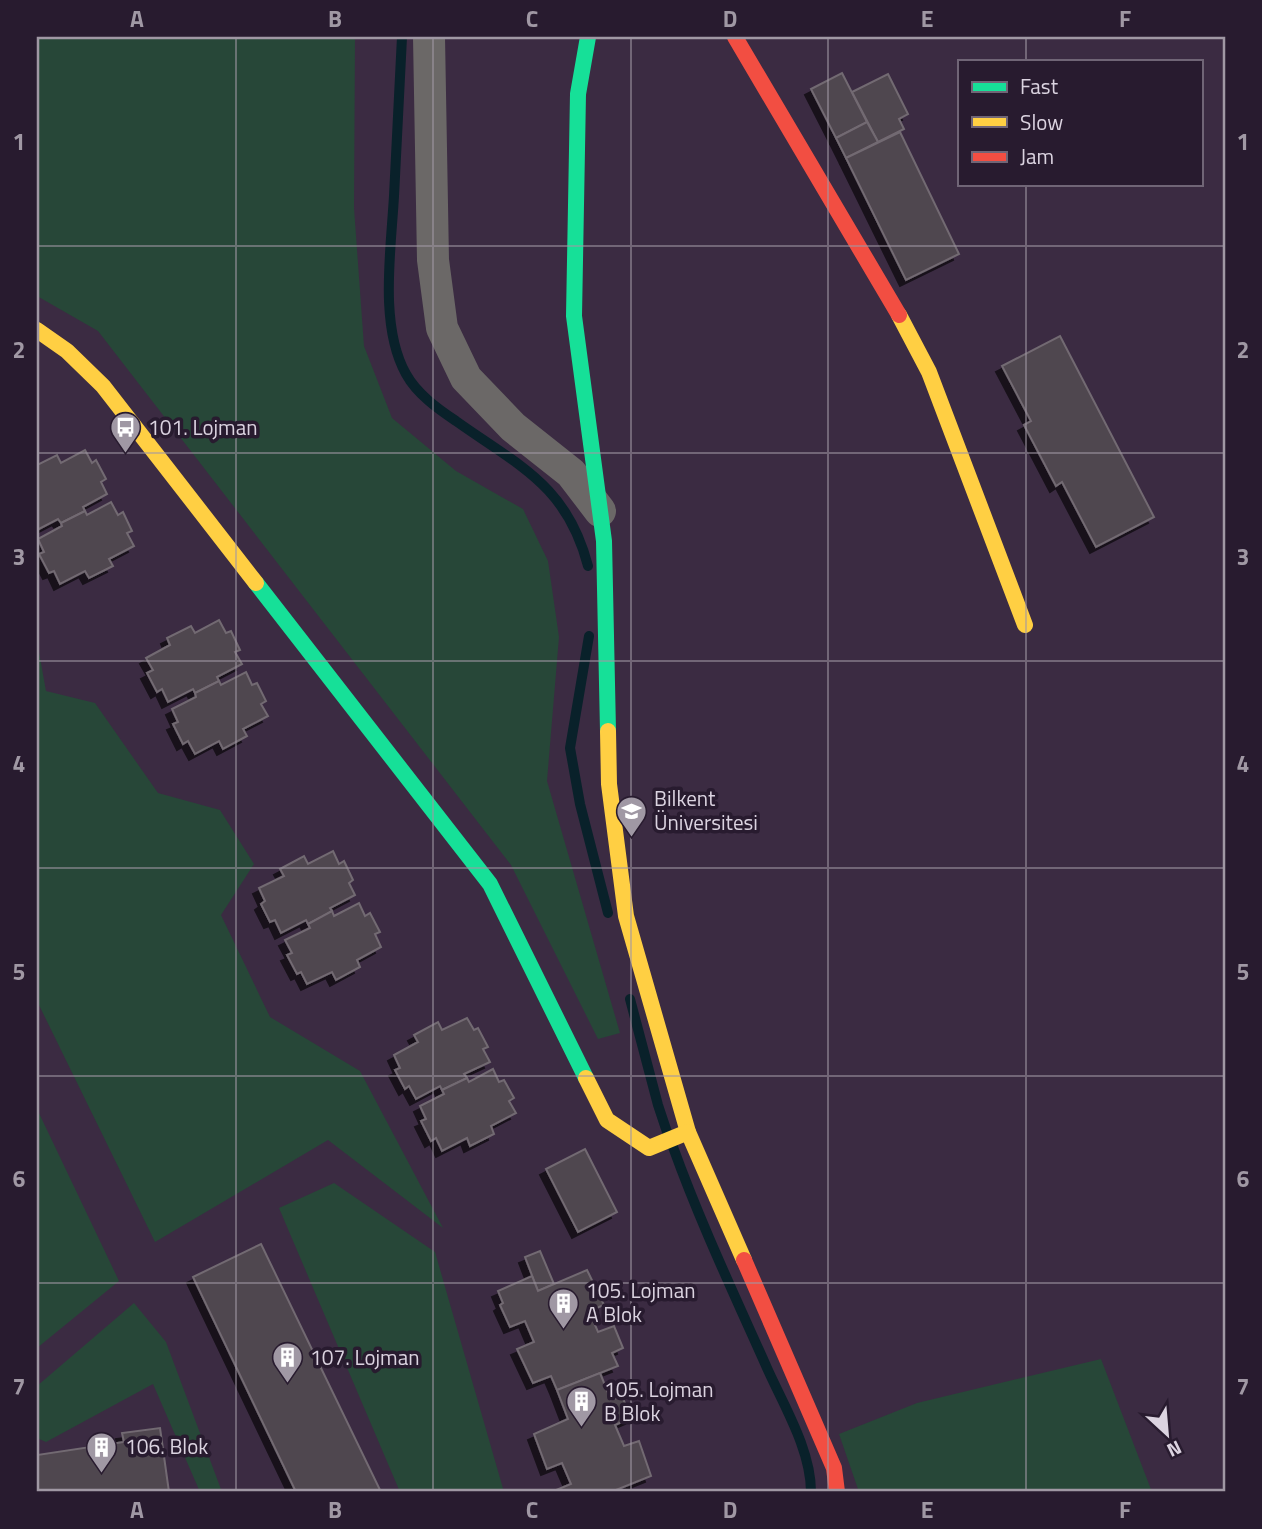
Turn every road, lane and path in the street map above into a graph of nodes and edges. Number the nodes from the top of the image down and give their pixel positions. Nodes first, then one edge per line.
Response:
1 (429, 37) edge
2 (588, 37) edge
3 (735, 37) edge
4 (37, 330) edge
5 (600, 511) junction
6 (1025, 625) dead end
7 (683, 1134) junction
8 (836, 1492) edge

1 - 5 street
2 - 5 street
3 - 6 street
4 - 7 street
5 - 7 street
7 - 8 street

